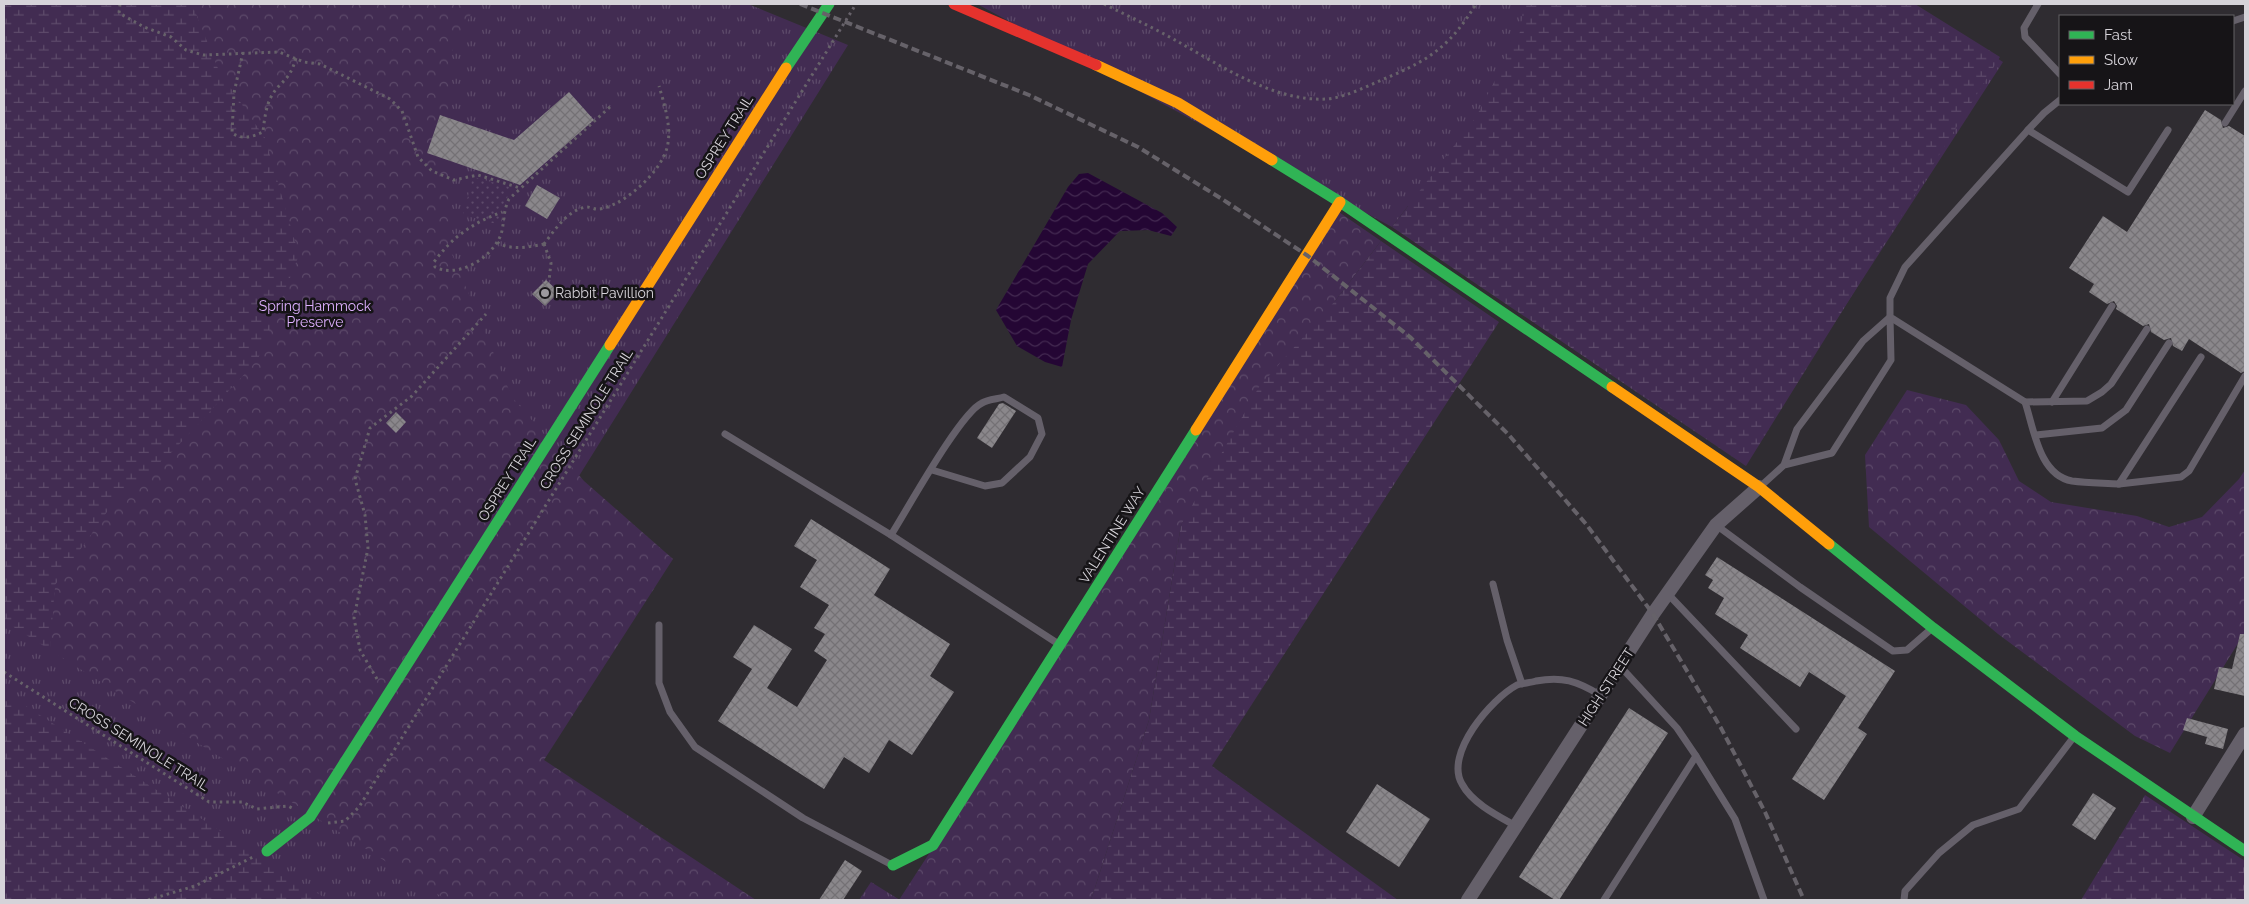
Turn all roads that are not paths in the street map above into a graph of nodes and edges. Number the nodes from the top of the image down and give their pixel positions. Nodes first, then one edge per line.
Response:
1 (829, 4) edge
2 (954, 4) edge
3 (2038, 4) edge
4 (2059, 73) edge
5 (2245, 91) edge
6 (2059, 101) edge
7 (2224, 123) dead end
8 (2028, 130) junction
9 (2168, 130) dead end
10 (1340, 202) junction
11 (2112, 306) dead end
12 (1890, 317) junction
13 (2147, 329) dead end
14 (2169, 343) dead end
15 (2201, 357) dead end
16 (2245, 376) edge
17 (2025, 402) junction
18 (2052, 402) junction
19 (725, 434) dead end
20 (2036, 435) junction
21 (1784, 466) junction
22 (932, 470) junction
23 (2119, 484) junction
24 (1760, 487) junction
25 (1716, 525) junction
26 (891, 535) junction
27 (1493, 584) dead end
28 (1667, 594) junction
29 (659, 625) dead end
30 (1933, 628) junction
31 (1060, 645) junction
32 (1620, 666) junction
33 (1522, 684) junction
34 (1600, 695) junction
35 (1796, 729) dead end
36 (2245, 734) edge
37 (2075, 736) junction
38 (1696, 756) junction
39 (2193, 816) junction
40 (1516, 826) junction
41 (267, 850) road end
42 (2245, 851) edge
43 (892, 866) joint
44 (1468, 900) edge
45 (1604, 900) edge
46 (1764, 900) edge
47 (1904, 900) edge

1 - 41 street, OSPREY TRAIL
2 - 10 street
3 - 4 lane
5 - 7 lane
6 - 8 lane
8 - 9 lane
8 - 12 lane
10 - 24 street
10 - 31 street, VALENTINE WAY
11 - 18 lane
12 - 17 lane
12 - 21 lane
12 - 21 lane
13 - 18 lane
14 - 20 lane
15 - 23 lane
16 - 23 lane
17 - 18 lane
17 - 20 lane
19 - 26 lane
20 - 23 lane
21 - 24 lane
22 - 22 lane
22 - 26 lane
24 - 25 street, HIGH STREET
24 - 30 street
25 - 28 street, HIGH STREET
25 - 30 lane
26 - 31 lane
27 - 33 lane
28 - 32 street, HIGH STREET
28 - 35 lane
29 - 43 lane
30 - 37 street
31 - 43 street, VALENTINE WAY
32 - 34 street, HIGH STREET
32 - 38 lane
33 - 34 lane
33 - 40 lane
34 - 40 street, HIGH STREET
36 - 39 street
37 - 39 street
37 - 47 lane
38 - 45 lane
38 - 46 lane
39 - 42 street
40 - 44 street, HIGH STREET

